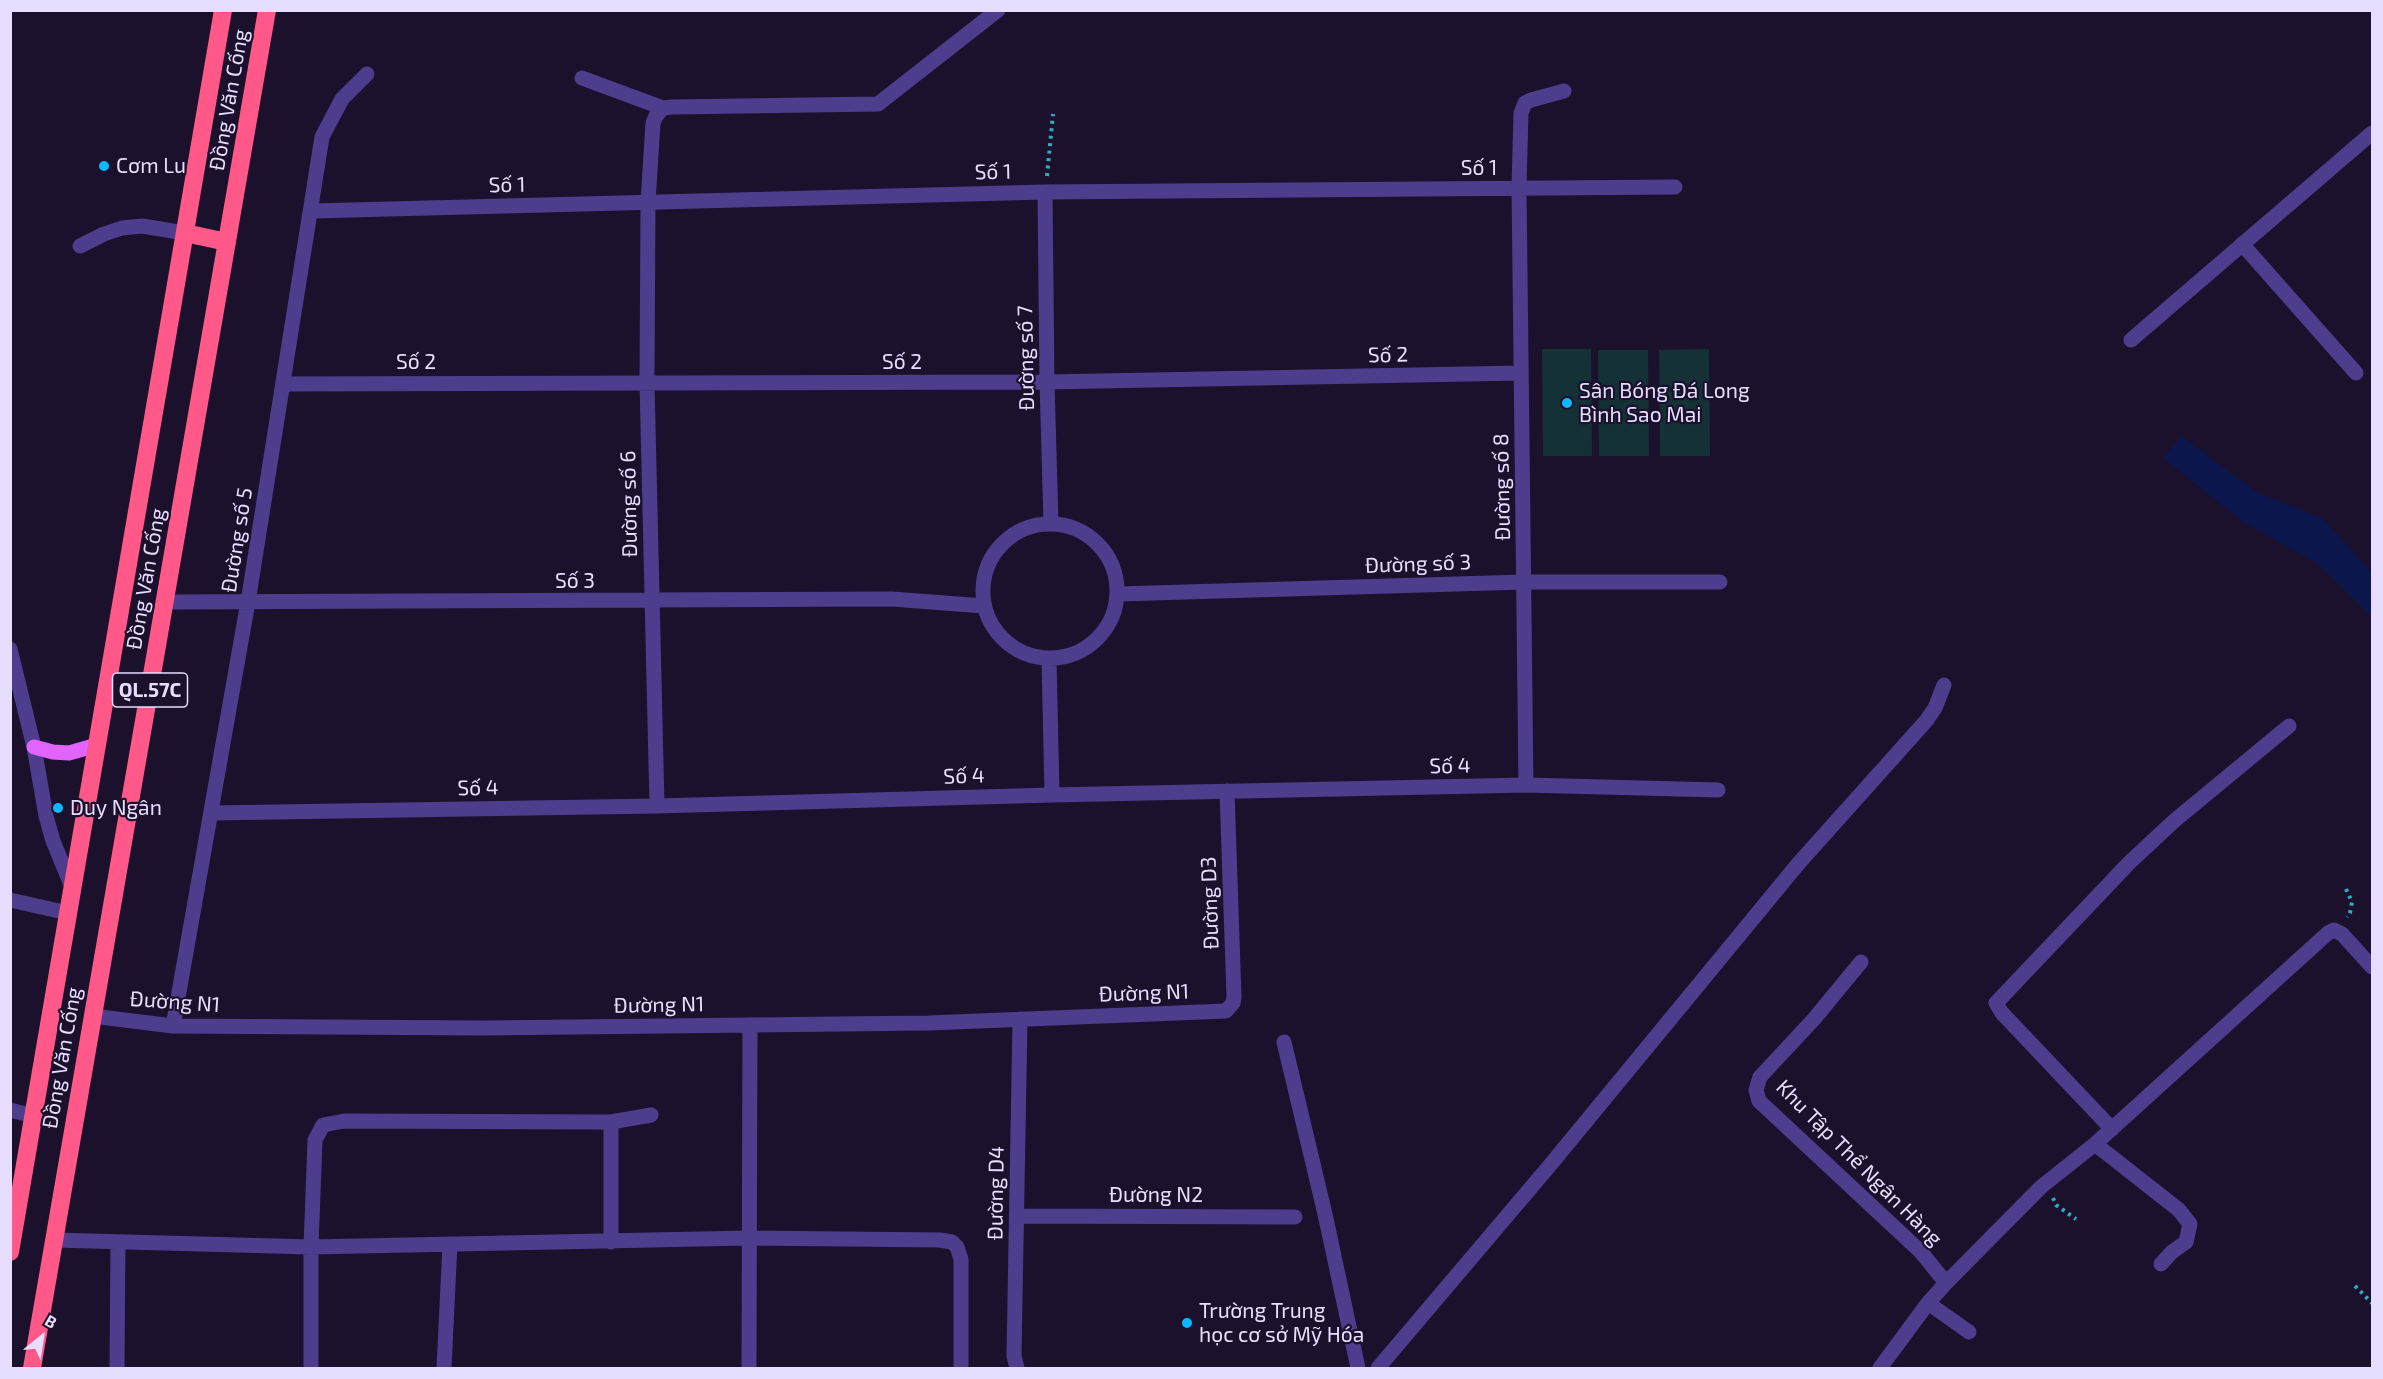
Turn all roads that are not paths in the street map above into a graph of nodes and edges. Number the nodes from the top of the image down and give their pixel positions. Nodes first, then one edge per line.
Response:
1 (223, 10) edge
2 (267, 10) edge
3 (998, 10) edge
4 (367, 74) dead end
5 (582, 78) dead end
6 (1564, 91) dead end
7 (663, 108) junction
8 (2373, 133) edge
9 (1519, 188) junction
10 (1676, 188) dead end
11 (1045, 192) junction
12 (648, 202) junction
13 (312, 211) junction
14 (185, 233) junction
15 (227, 242) junction
16 (2242, 244) junction
17 (80, 246) dead end
18 (2131, 340) dead end
19 (1521, 373) junction
20 (2356, 373) dead end
21 (1047, 382) junction
22 (647, 383) junction
23 (283, 384) junction
24 (1051, 524) junction
25 (1524, 582) junction
26 (1720, 582) dead end
27 (1118, 594) junction
28 (165, 602) junction
29 (248, 602) junction
30 (652, 602) junction
31 (984, 606) junction
32 (10, 649) edge
33 (1049, 658) junction
34 (1944, 685) dead end
35 (2289, 726) dead end
36 (97, 745) junction
37 (34, 747) junction
38 (1526, 785) junction
39 (1718, 790) dead end
40 (1227, 791) junction
41 (1052, 795) junction
42 (657, 806) junction
43 (211, 813) junction
44 (72, 887) junction
45 (10, 900) edge
46 (68, 913) junction
47 (1861, 962) dead end
48 (2373, 967) edge
49 (1226, 1011) joint
50 (92, 1016) junction
51 (1020, 1019) junction
52 (750, 1025) junction
53 (173, 1026) junction
54 (1284, 1042) dead end
55 (10, 1110) edge
56 (651, 1115) dead end
57 (34, 1116) junction
58 (611, 1122) junction
59 (2112, 1128) junction
60 (2095, 1144) junction
61 (1017, 1216) junction
62 (1295, 1217) dead end
63 (748, 1238) junction
64 (54, 1240) junction
65 (118, 1242) junction
66 (611, 1242) junction
67 (450, 1244) junction
68 (310, 1247) junction
69 (10, 1252) edge
70 (2161, 1264) dead end
71 (1946, 1284) junction
72 (1928, 1303) junction
73 (1969, 1332) dead end
74 (32, 1368) edge
75 (117, 1368) edge
76 (312, 1368) edge
77 (444, 1368) edge
78 (749, 1368) edge
79 (961, 1368) edge
80 (1017, 1368) edge
81 (1358, 1368) edge
82 (1378, 1368) edge
83 (1880, 1368) edge

1 - 14 highway, Đồng Văn Cống / QL.57C
2 - 15 highway, Đồng Văn Cống / QL.57C
3 - 7 street
4 - 13 street, Đường số 5
5 - 7 street
6 - 9 street, Đường số 8
7 - 12 street, Đường số 6
8 - 16 street
9 - 10 street, Số 1
9 - 11 street, Số 1
9 - 19 street, Đường số 8
11 - 12 street, Số 1
11 - 21 street, Đường số 7
12 - 13 street, Số 1
12 - 22 street, Đường số 6
13 - 23 street, Đường số 5
14 - 15 highway
14 - 17 street
14 - 36 highway, Đồng Văn Cống / QL.57C
15 - 28 highway, Đồng Văn Cống / QL.57C
16 - 18 street
16 - 20 street
19 - 21 street, Số 2
19 - 25 street, Đường số 8
21 - 22 street, Số 2
21 - 24 street, Đường số 7
22 - 23 street, Số 2
22 - 30 street, Đường số 6
23 - 29 street, Đường số 5
24 - 27 street
24 - 31 street
25 - 26 street, Đường số 3
25 - 27 street, Đường số 3
25 - 38 street, Đường số 8
27 - 33 street
28 - 29 street, Số 3
28 - 50 highway, Đồng Văn Cống / QL.57C
29 - 30 street, Số 3
29 - 43 street, Đường số 5
30 - 31 street, Số 3
30 - 42 street, Đường số 6
31 - 33 street
32 - 37 street
33 - 41 street
34 - 82 street
35 - 59 street
36 - 37 main road
36 - 44 highway, Đồng Văn Cống / QL.57C
37 - 44 street
38 - 39 street, Số 4
38 - 40 street, Số 4
40 - 41 street, Số 4
40 - 49 street, Đường D3
41 - 42 street, Số 4
42 - 43 street, Số 4
43 - 53 street, Đường số 5
44 - 46 highway, Đồng Văn Cống / QL.57C
45 - 46 street
46 - 57 highway, Đồng Văn Cống / QL.57C
47 - 71 street, Khu Tập Thể Ngân Hàng
48 - 59 street
49 - 51 street, Đường N1
50 - 53 street, Đường N1
50 - 64 highway, Đồng Văn Cống / QL.57C
51 - 52 street, Đường N1
51 - 61 street, Đường D4
52 - 53 street, Đường N1
52 - 63 street
54 - 81 street
55 - 57 street
56 - 58 street
57 - 69 highway, Đồng Văn Cống / QL.57C
58 - 66 street
58 - 68 street
59 - 60 street
60 - 70 street
60 - 71 street
61 - 62 street, Đường N2
61 - 80 street, Đường D4
63 - 66 street
63 - 78 street
63 - 79 street
64 - 65 street
64 - 74 highway, Đồng Văn Cống / QL.57C
65 - 68 street
65 - 75 street
66 - 67 street
67 - 68 street
67 - 77 street
68 - 76 street
71 - 72 street
72 - 73 street
72 - 83 street

